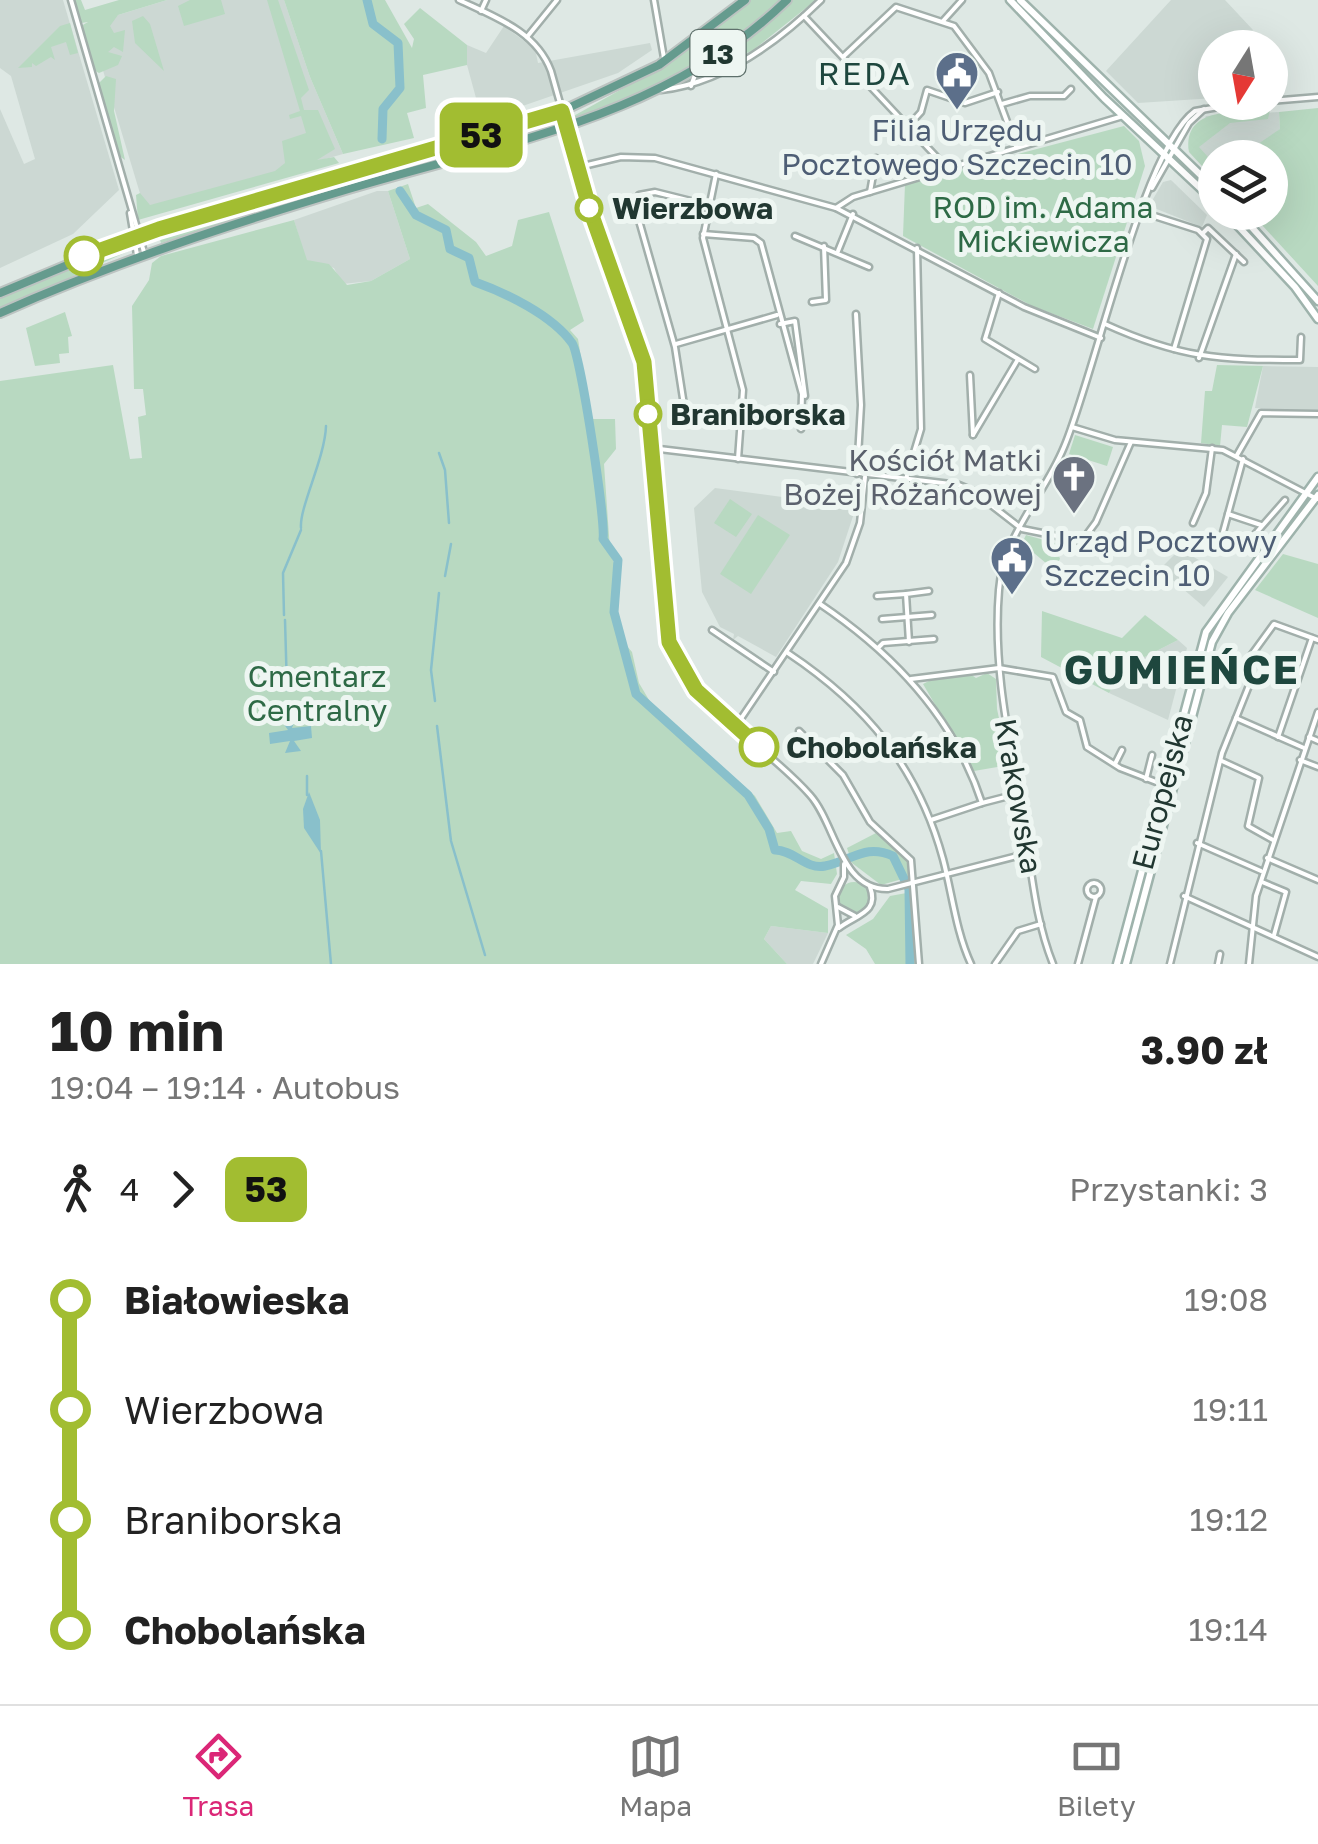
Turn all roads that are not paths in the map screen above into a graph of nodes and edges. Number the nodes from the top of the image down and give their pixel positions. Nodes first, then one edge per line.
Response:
1 (71, 0) edge
2 (459, 0) edge
3 (486, 0) edge
4 (557, 0) edge
5 (654, 0) edge
6 (745, 0) edge
7 (787, 0) edge
8 (821, 0) edge
9 (962, 0) edge
10 (1010, 0) edge
11 (1020, 0) edge
12 (481, 10) junction
13 (804, 16) junction
14 (942, 21) junction
15 (527, 37) junction
16 (665, 52) junction
17 (676, 54) junction
18 (844, 56) junction
19 (663, 62) junction
20 (1071, 88) dead end
21 (998, 92) junction
22 (643, 98) junction
23 (1318, 98) edge
24 (1288, 100) edge
25 (1002, 104) junction
26 (562, 111) junction
27 (1198, 111) edge
28 (1198, 114) edge
29 (1123, 116) junction
30 (910, 124) junction
31 (566, 128) junction
32 (1168, 144) junction
33 (1016, 147) junction
34 (1175, 150) junction
35 (1166, 155) junction
36 (876, 158) dead end
37 (578, 167) junction
38 (947, 168) junction
39 (1198, 172) edge
40 (716, 174) junction
41 (1198, 186) edge
42 (870, 192) junction
43 (706, 205) junction
44 (836, 208) junction
45 (1142, 212) junction
46 (853, 214) junction
47 (1242, 230) edge
48 (1254, 230) edge
49 (1203, 233) junction
50 (703, 234) junction
51 (794, 236) dead end
52 (136, 237) junction
53 (824, 246) junction
54 (917, 248) junction
55 (838, 251) junction
56 (140, 253) junction
57 (1236, 254) junction
58 (1244, 262) dead end
59 (869, 267) dead end
60 (0, 293) edge
61 (999, 293) junction
62 (1318, 301) edge
63 (812, 302) dead end
64 (0, 313) edge
65 (856, 314) dead end
66 (777, 315) junction
67 (1318, 319) edge
68 (780, 324) junction
69 (1105, 324) junction
70 (728, 329) junction
71 (1301, 337) dead end
72 (1101, 338) junction
73 (674, 344) junction
74 (1174, 350) junction
75 (1199, 358) junction
76 (1017, 361) junction
77 (1035, 368) dead end
78 (802, 370) junction
79 (795, 371) junction
80 (970, 375) dead end
81 (803, 411) junction
82 (971, 414) junction
83 (1318, 414) edge
84 (686, 418) dead end
85 (986, 418) junction
86 (1072, 427) junction
87 (801, 429) dead end
88 (1132, 442) junction
89 (651, 448) junction
90 (1212, 451) junction
91 (1237, 456) junction
92 (1243, 459) junction
93 (738, 460) junction
94 (857, 474) junction
95 (865, 476) junction
96 (1318, 477) edge
97 (906, 479) junction
98 (1307, 494) junction
99 (1317, 498) edge
100 (1285, 500) dead end
101 (1228, 514) junction
102 (1194, 523) dead end
103 (1262, 526) junction
104 (1019, 528) junction
105 (1222, 536) dead end
106 (1249, 541) dead end
107 (929, 591) dead end
108 (906, 594) junction
109 (877, 596) dead end
110 (820, 604) junction
111 (932, 615) dead end
112 (908, 618) junction
113 (882, 619) dead end
114 (712, 630) dead end
115 (934, 639) dead end
116 (1315, 639) edge
117 (908, 642) junction
118 (878, 648) junction
119 (788, 653) junction
120 (999, 668) junction
121 (775, 672) junction
122 (910, 679) junction
123 (1318, 712) edge
124 (1236, 718) junction
125 (736, 726) junction
126 (799, 731) dead end
127 (1278, 737) junction
128 (1308, 737) junction
129 (1318, 741) edge
130 (1304, 748) junction
131 (1122, 750) dead end
132 (1152, 755) dead end
133 (1220, 760) junction
134 (1300, 760) junction
135 (1114, 764) junction
136 (1318, 767) edge
137 (1149, 768) junction
138 (1133, 774) junction
139 (1146, 780) junction
140 (1164, 785) junction
141 (1009, 796) dead end
142 (982, 804) junction
143 (931, 820) junction
144 (1273, 840) junction
145 (1196, 843) junction
146 (1029, 853) junction
147 (1267, 858) junction
148 (844, 860) junction
149 (1263, 872) junction
150 (947, 874) junction
151 (859, 878) junction
152 (1318, 880) edge
153 (916, 882) junction
154 (1260, 882) junction
155 (841, 883) junction
156 (869, 885) junction
157 (888, 889) junction
158 (1184, 896) junction
159 (1096, 897) dead end
160 (836, 903) junction
161 (872, 903) junction
162 (859, 916) junction
163 (1041, 924) junction
164 (1250, 925) junction
165 (836, 932) junction
166 (1274, 936) junction
167 (1220, 954) dead end
168 (1318, 957) edge
169 (820, 964) edge
170 (920, 964) edge
171 (971, 964) edge
172 (995, 964) edge
173 (1054, 964) edge
174 (1078, 964) edge
175 (1117, 964) edge
176 (1126, 964) edge
177 (1170, 964) edge
178 (1218, 964) edge
179 (1249, 964) edge

1 - 52 street
2 - 12 street
3 - 12 street
4 - 15 street
5 - 16 street
6 - 17 main road, 13
7 - 22 main road, 13
8 - 13 street
9 - 14 street
10 - 29 main road
11 - 32 main road
12 - 15 street
13 - 18 street
13 - 22 street
14 - 18 street
14 - 21 street
15 - 26 street
16 - 17 street
16 - 19 street
17 - 19 main road, 13
18 - 30 street
19 - 26 main road, 13
20 - 25 street
21 - 25 street
21 - 30 street
22 - 31 main road, 13
23 - 24 street
25 - 33 street
26 - 31 street
26 - 52 main road, 13
27 - 32 street, Krakowska
28 - 34 street, Krakowska
29 - 33 street
29 - 35 main road
30 - 38 street
31 - 37 street
31 - 56 main road, 13
32 - 34 main road
32 - 35 street, Krakowska
33 - 38 street
34 - 35 street, Krakowska
34 - 39 main road
35 - 41 main road
35 - 45 street, Krakowska
36 - 42 street
37 - 40 street
37 - 89 street
38 - 42 street
40 - 43 street
40 - 44 street
42 - 44 street
43 - 50 street
43 - 73 street
44 - 46 street
45 - 49 street
45 - 69 street, Krakowska
46 - 54 street
46 - 55 street
47 - 67 main road
48 - 62 main road
49 - 57 street
49 - 74 street
50 - 66 street
50 - 70 street
51 - 53 street
52 - 56 street
52 - 60 main road, 13
53 - 55 street
53 - 63 street
54 - 61 street
54 - 97 street
55 - 59 street
56 - 64 main road, 13
57 - 58 street
57 - 75 street
61 - 72 street
61 - 76 street
65 - 94 street
66 - 68 street
66 - 70 street
68 - 78 street
68 - 79 street
69 - 72 street, Krakowska
69 - 74 street
70 - 73 street
70 - 93 street
71 - 75 street
72 - 86 street, Krakowska
73 - 84 street
74 - 75 street
76 - 77 street
76 - 85 street
78 - 79 street
78 - 81 street
79 - 81 street
80 - 82 street
81 - 87 street
82 - 85 street
82 - 85 street
83 - 91 street
86 - 88 street
86 - 104 street, Krakowska
88 - 90 street
88 - 104 street
89 - 93 street
89 - 125 street
90 - 91 street
90 - 102 street
91 - 92 street
92 - 98 street
92 - 101 street
93 - 94 street
94 - 95 street
95 - 97 street
95 - 110 street
96 - 98 main road, Europejska
97 - 104 street
98 - 99 street
98 - 140 main road, Europejska
99 - 176 main road, Europejska
100 - 103 street
101 - 103 street
101 - 105 street
103 - 106 street
104 - 120 street, Krakowska
107 - 108 street
108 - 109 street
108 - 112 street
110 - 118 street
110 - 119 street
111 - 112 street
112 - 113 street
112 - 117 street
114 - 121 street
115 - 117 street
116 - 124 street
116 - 127 street
117 - 118 street
118 - 122 street
119 - 121 street
119 - 143 street
120 - 122 street
120 - 135 street
120 - 146 street, Krakowska
121 - 125 street
122 - 142 street
123 - 128 street
124 - 127 street
124 - 133 street
125 - 148 street
126 - 153 street
127 - 130 street
128 - 129 street
128 - 130 street
130 - 134 street
131 - 135 street
132 - 137 street
133 - 144 street
133 - 145 street
134 - 136 street
134 - 144 street
135 - 138 street
137 - 138 street
137 - 139 street
138 - 139 street
139 - 140 street
140 - 175 main road, Europejska
141 - 142 street
142 - 143 street
143 - 150 street
144 - 147 street
145 - 149 street
145 - 158 street
146 - 150 street
146 - 163 street, Krakowska
147 - 149 street
147 - 152 street
148 - 151 street
148 - 155 street
149 - 154 street
150 - 153 street
150 - 171 street
151 - 155 street
151 - 156 street
153 - 157 street
153 - 170 street
154 - 164 street
154 - 166 street
155 - 160 street
156 - 157 street
156 - 161 street
157 - 161 street
158 - 164 street
158 - 177 street
159 - 174 street
160 - 162 street
160 - 165 street
161 - 162 street
162 - 165 street
163 - 172 street
163 - 173 street, Krakowska
164 - 166 street
164 - 179 street
165 - 169 street
166 - 168 street
167 - 178 street

